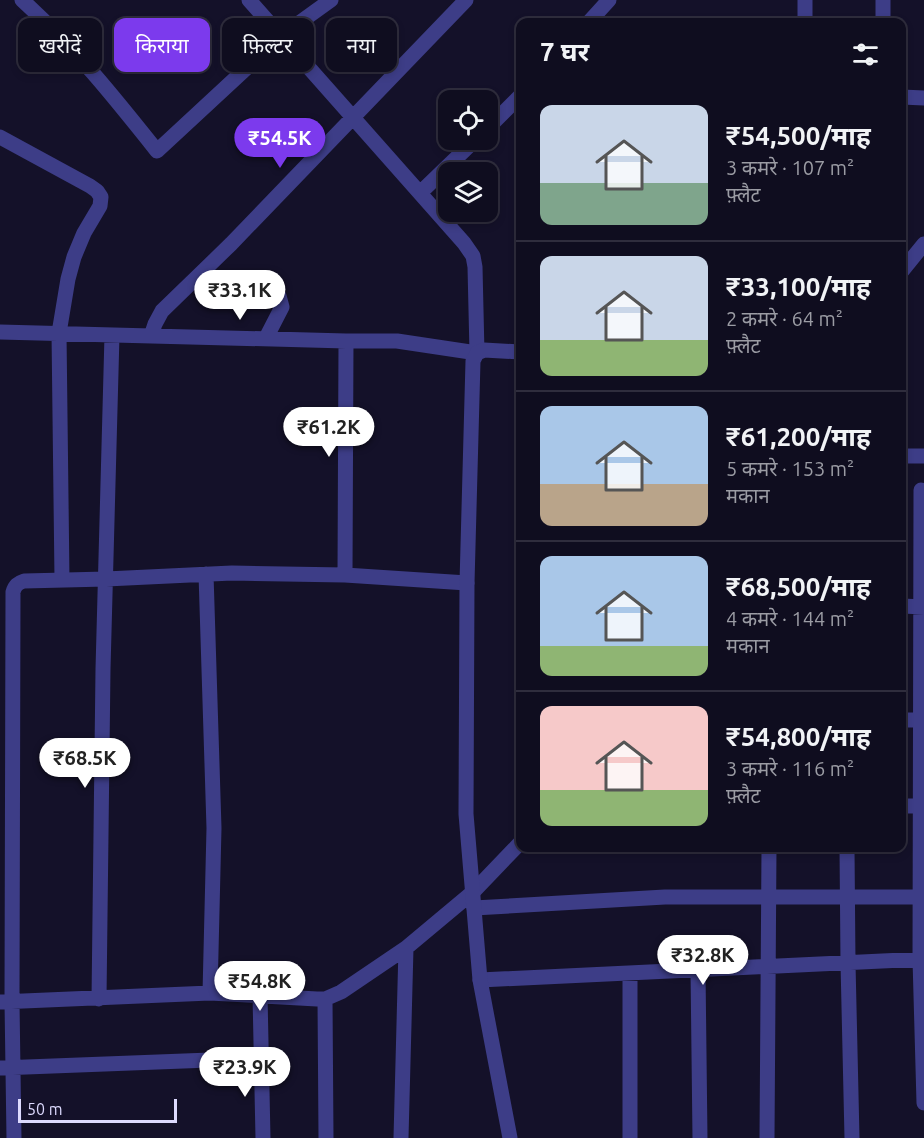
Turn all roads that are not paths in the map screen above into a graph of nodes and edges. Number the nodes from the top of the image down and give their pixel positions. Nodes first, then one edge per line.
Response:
1 (22, 0) edge
2 (249, 0) edge
3 (331, 0) edge
4 (466, 0) edge
5 (609, 0) edge
6 (805, 0) edge
7 (883, 0) edge
8 (265, 18) edge
9 (306, 18) edge
10 (593, 18) edge
11 (805, 18) edge
12 (883, 18) edge
13 (242, 72) edge
14 (313, 72) edge
15 (906, 98) edge
16 (924, 98) edge
17 (516, 100) edge
18 (353, 117) junction
19 (498, 118) edge
20 (0, 137) edge
21 (465, 150) edge
22 (420, 193) junction
23 (924, 244) edge
24 (906, 266) edge
25 (270, 286) dead end
26 (0, 332) edge
27 (59, 333) junction
28 (112, 335) junction
29 (151, 336) junction
30 (266, 338) junction
31 (346, 341) junction
32 (516, 352) edge
33 (477, 353) junction
34 (906, 456) edge
35 (924, 456) edge
36 (921, 490) dead end
37 (206, 574) junction
38 (345, 575) junction
39 (106, 579) junction
40 (62, 580) junction
41 (467, 583) junction
42 (906, 606) edge
43 (922, 607) edge
44 (906, 720) edge
45 (922, 720) edge
46 (906, 806) edge
47 (920, 806) junction
48 (516, 847) edge
49 (770, 852) edge
50 (848, 852) edge
51 (474, 892) junction
52 (848, 896) junction
53 (769, 897) junction
54 (920, 897) junction
55 (474, 908) junction
56 (406, 948) junction
57 (922, 959) edge
58 (848, 963) junction
59 (768, 966) junction
60 (698, 970) junction
61 (630, 973) junction
62 (480, 980) junction
63 (210, 993) junction
64 (260, 995) junction
65 (99, 999) junction
66 (325, 999) junction
67 (6, 1002) edge
68 (260, 1058) junction
69 (6, 1067) edge
70 (924, 1103) edge
71 (14, 1138) edge
72 (263, 1138) edge
73 (326, 1138) edge
74 (401, 1138) edge
75 (510, 1138) edge
76 (630, 1138) edge
77 (700, 1138) edge
78 (767, 1138) edge
79 (852, 1138) edge

1 - 13 street
2 - 8 street
3 - 9 street
4 - 18 street
5 - 10 street
6 - 11 street
7 - 12 street
14 - 18 street
15 - 16 street
17 - 19 street
18 - 22 street
18 - 29 street
20 - 27 street
21 - 22 street
22 - 33 street
23 - 24 street
25 - 30 street
26 - 27 street
27 - 28 street
27 - 40 street
28 - 29 street
28 - 39 street
29 - 30 street
30 - 31 street
31 - 33 street
31 - 38 street
32 - 33 street
33 - 41 street
34 - 35 street
36 - 43 street
37 - 38 street
37 - 39 street
37 - 63 street
38 - 41 street
39 - 40 street
39 - 65 street
40 - 67 street
41 - 51 street
42 - 43 street
43 - 45 street
44 - 45 street
45 - 47 street
46 - 47 street
47 - 54 street
48 - 51 street
49 - 53 street
50 - 52 street
51 - 55 street
51 - 56 street
52 - 53 street
52 - 54 street
52 - 58 street
53 - 55 street
53 - 59 street
54 - 57 street
55 - 62 street
56 - 66 street
56 - 74 street
57 - 58 street
57 - 70 street
58 - 59 street
58 - 79 street
59 - 60 street
59 - 78 street
60 - 61 street
60 - 77 street
61 - 62 street
61 - 76 street
62 - 75 street
63 - 64 street
63 - 65 street
64 - 66 street
64 - 68 street
65 - 67 street
66 - 73 street
67 - 69 street
68 - 69 street
68 - 72 street
69 - 71 street

